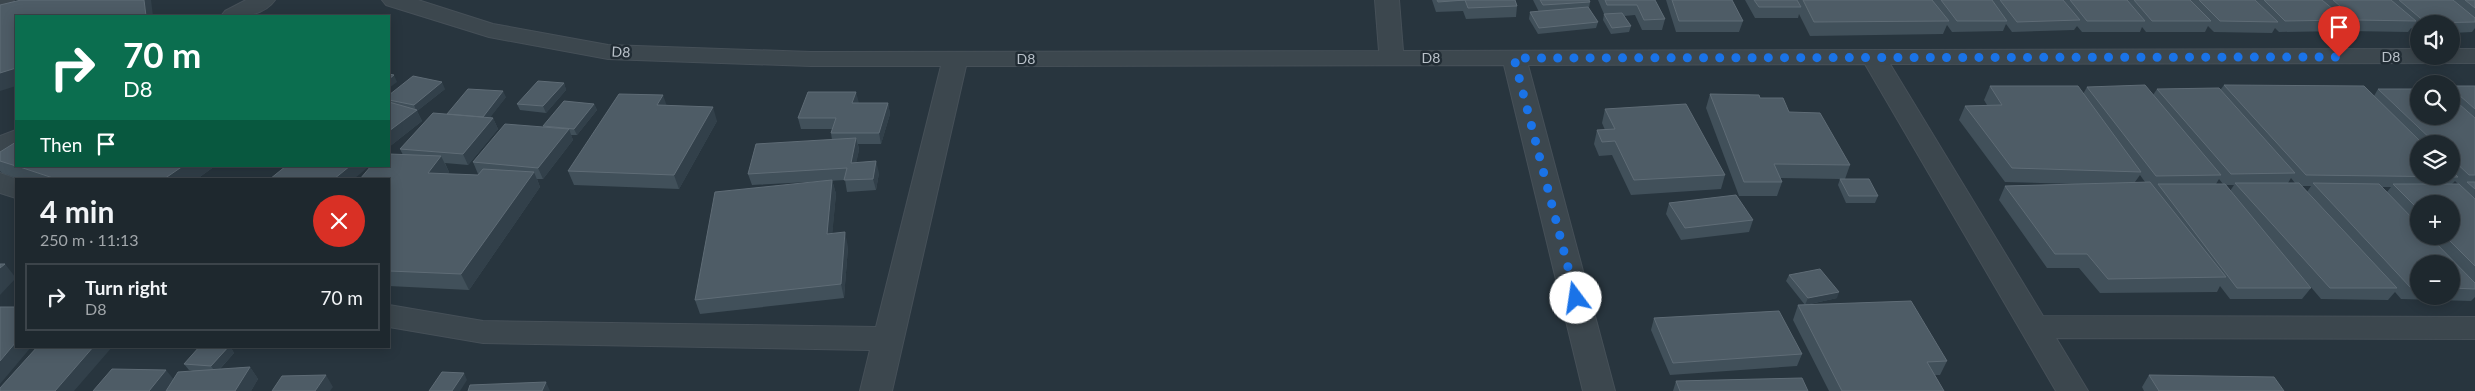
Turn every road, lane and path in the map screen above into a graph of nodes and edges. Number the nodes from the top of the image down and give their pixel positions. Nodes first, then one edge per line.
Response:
1 (263, 0) edge
2 (394, 0) edge
3 (1386, 0) edge
4 (236, 15) edge
5 (2475, 56) edge
6 (1873, 57) junction
7 (1392, 58) junction
8 (1514, 58) junction
9 (955, 59) junction
10 (15, 139) edge
11 (0, 147) edge
12 (0, 182) edge
13 (15, 189) edge
14 (390, 316) edge
15 (2034, 327) junction
16 (2474, 329) edge
17 (888, 339) junction
18 (876, 391) edge
19 (1599, 391) edge
20 (2072, 391) edge

1 - 4 street
2 - 9 street, D8
3 - 7 street
5 - 6 street, D8
6 - 8 street, D8
6 - 15 street
7 - 8 street, D8
7 - 9 street, D8
8 - 19 street
9 - 17 street
10 - 11 street
12 - 13 street
14 - 17 street
15 - 16 street
15 - 20 street
17 - 18 street

